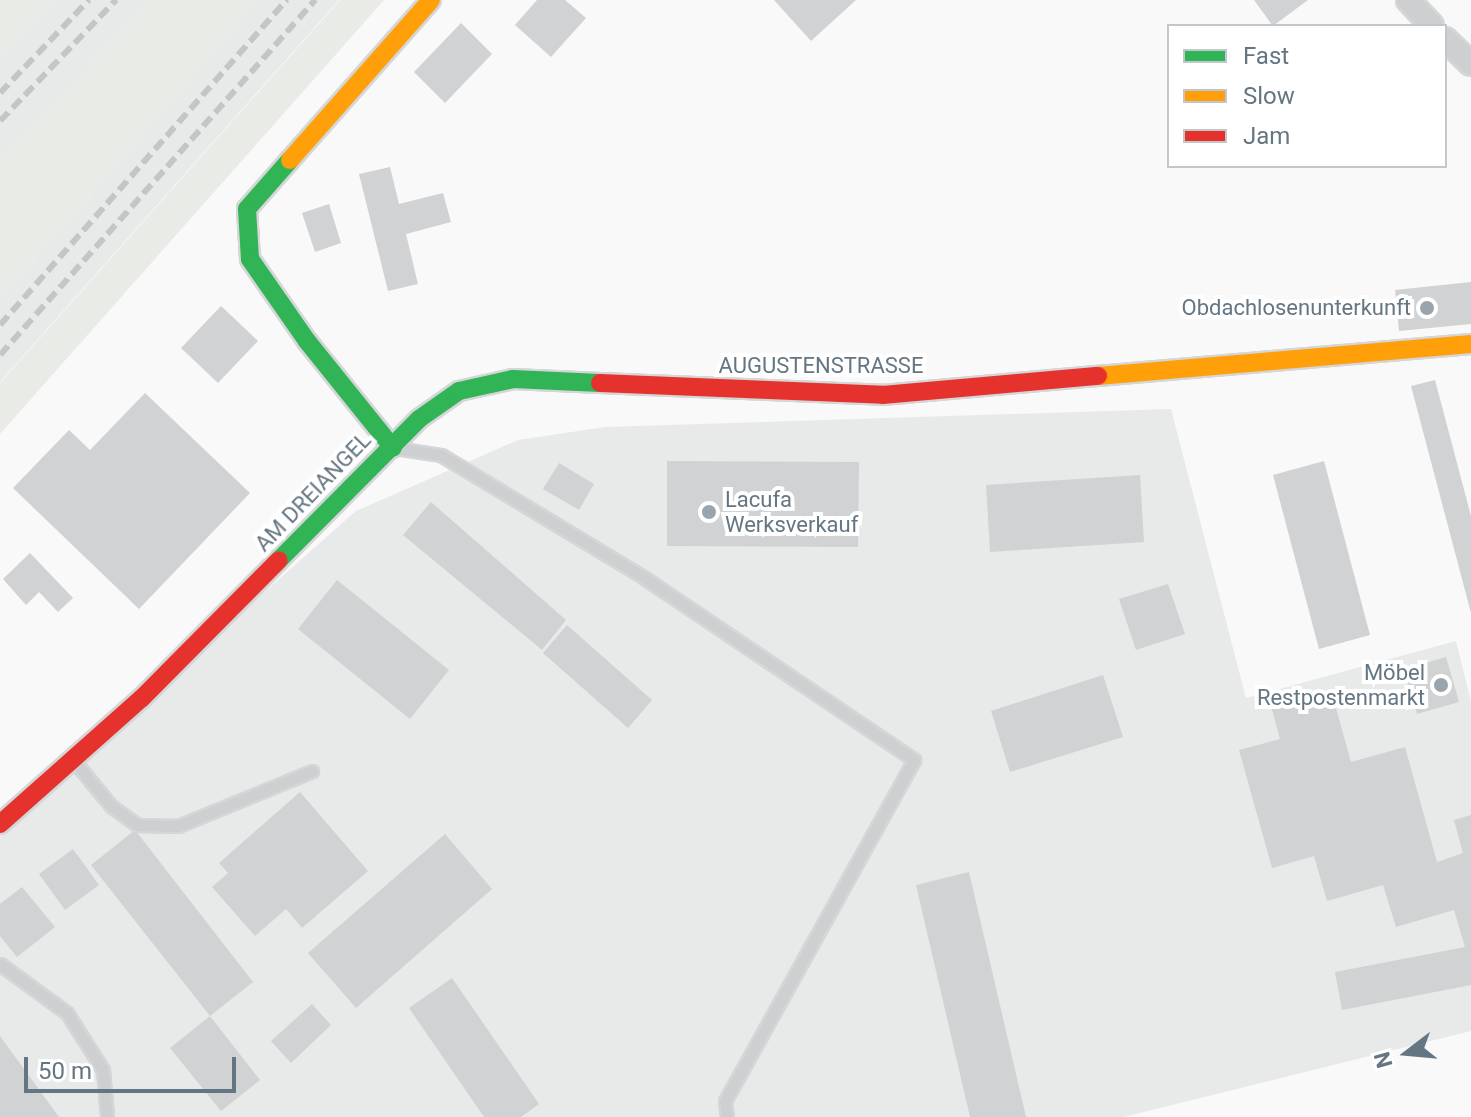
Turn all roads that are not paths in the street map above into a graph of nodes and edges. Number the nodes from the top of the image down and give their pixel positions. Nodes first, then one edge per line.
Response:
1 (431, 0) edge
2 (1408, 0) edge
3 (1430, 24) edge
4 (1447, 41) edge
5 (1471, 64) edge
6 (1471, 344) edge
7 (393, 448) junction
8 (75, 761) junction
9 (312, 771) dead end
10 (0, 824) edge
11 (0, 964) edge
12 (107, 1117) edge
13 (727, 1117) edge

1 - 7 street, AM DREIANGEL
2 - 3 street
4 - 5 street
6 - 7 street, AUGUSTENSTRASSE
7 - 8 street, AM DREIANGEL
7 - 13 lane
8 - 9 lane
8 - 10 street, AM DREIANGEL
11 - 12 lane

